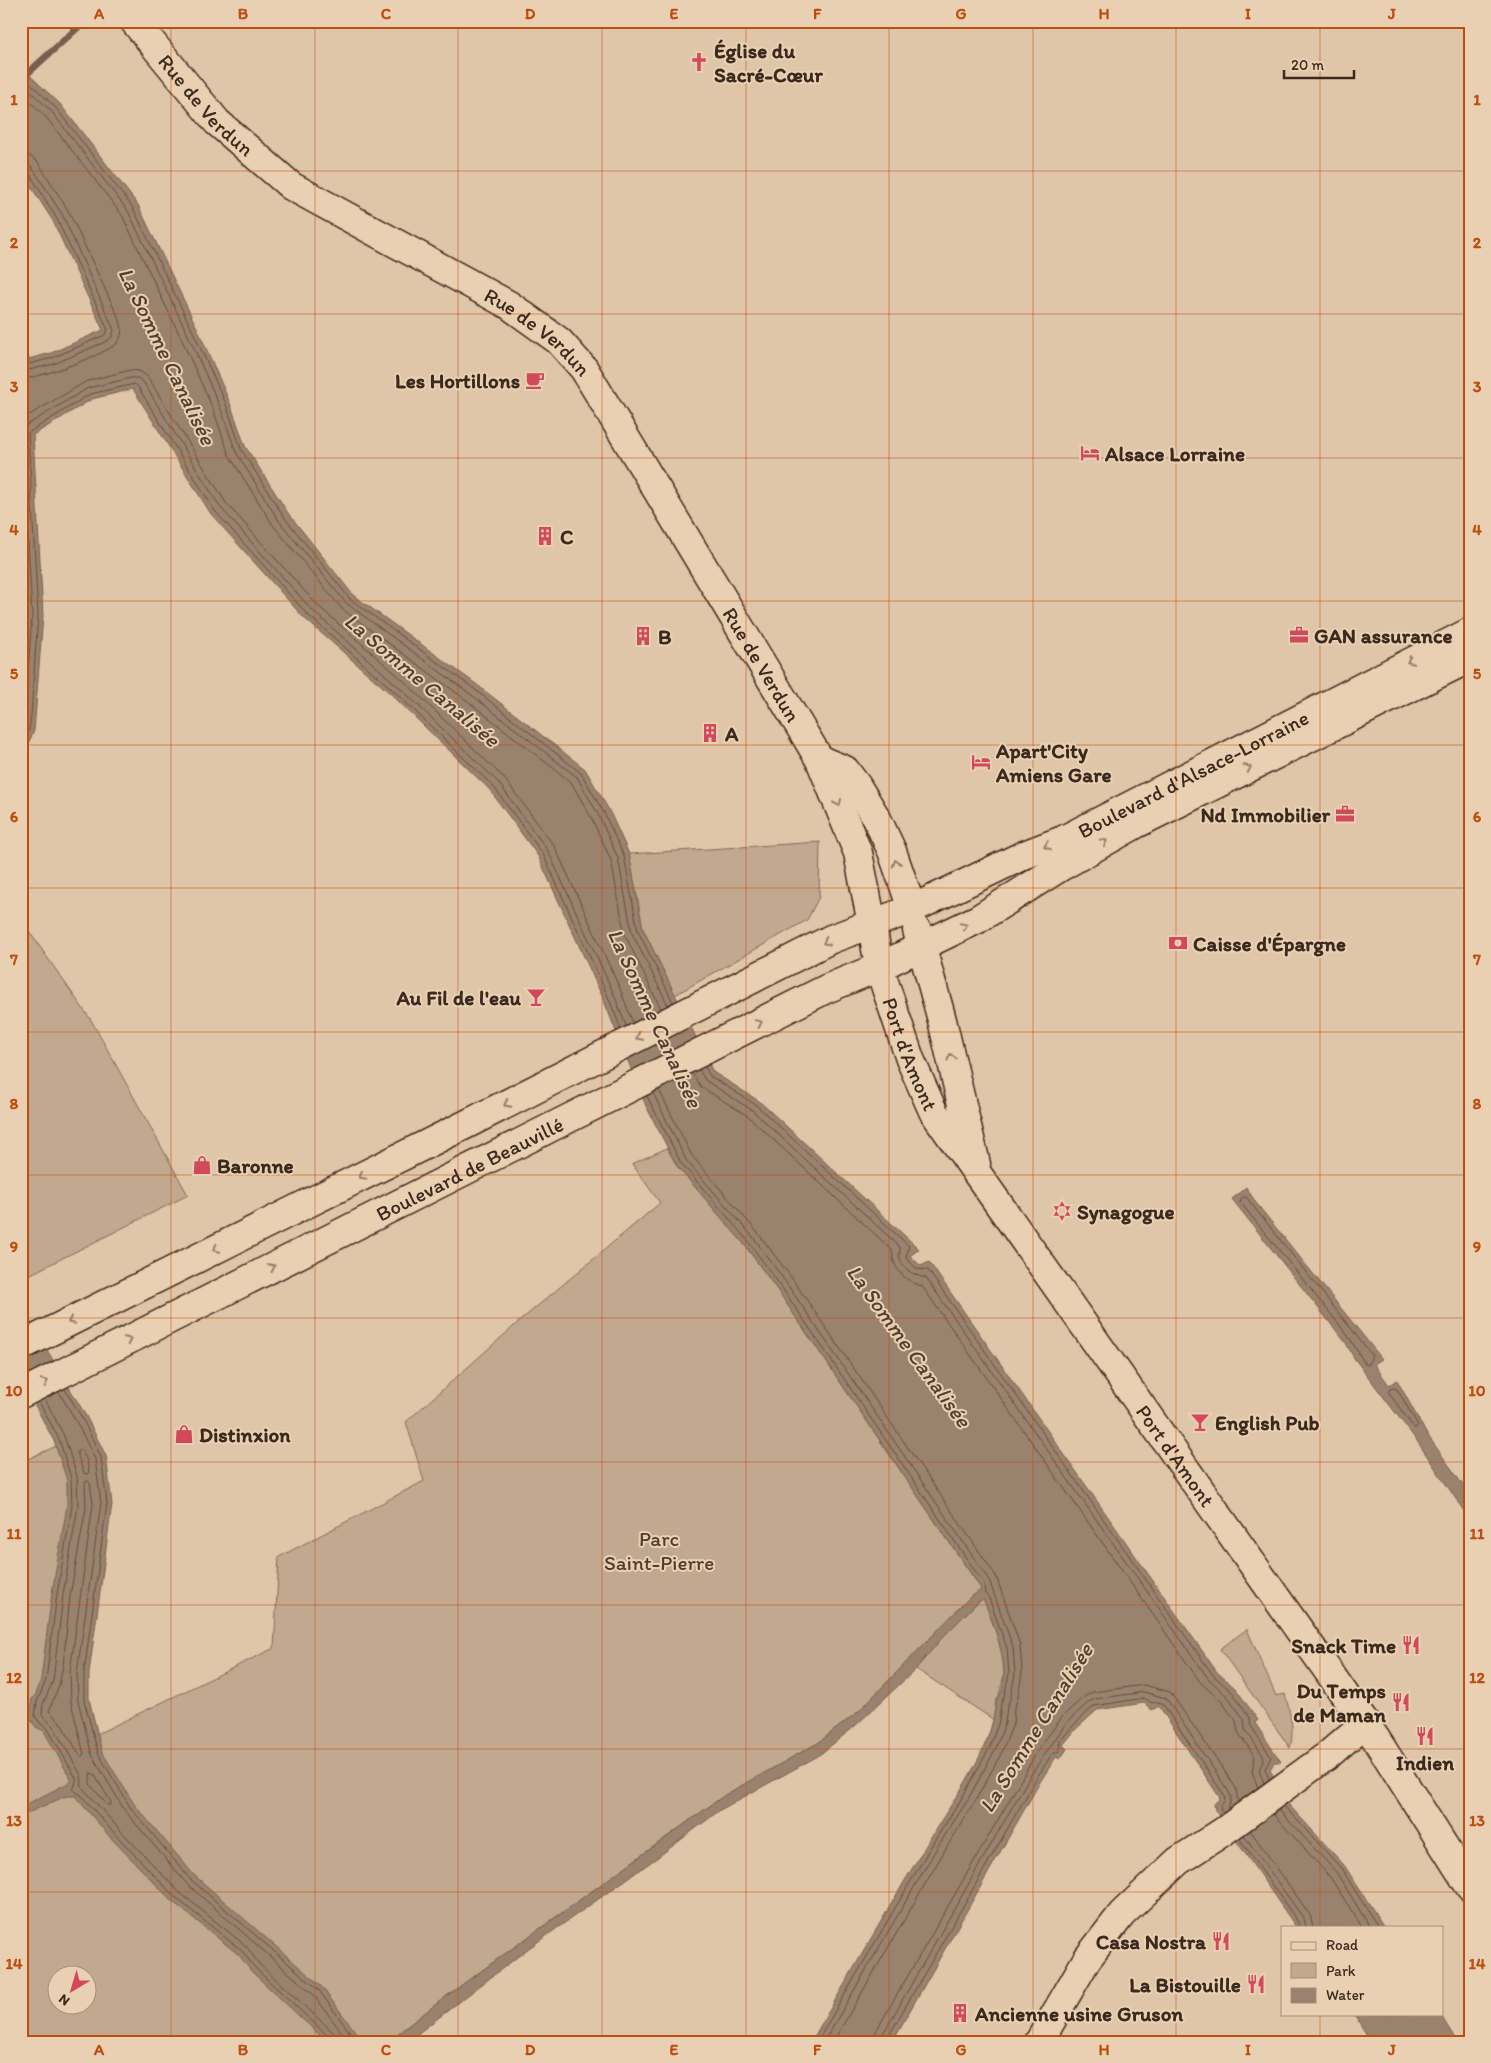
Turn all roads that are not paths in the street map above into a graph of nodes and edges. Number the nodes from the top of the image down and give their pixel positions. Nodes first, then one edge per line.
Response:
1 (134, 21) edge
2 (1470, 632) edge
3 (1470, 658) edge
4 (820, 760) junction
5 (912, 909) junction
6 (872, 924) junction
7 (921, 948) junction
8 (879, 967) junction
9 (978, 1172) junction
10 (21, 1346) edge
11 (21, 1394) edge
12 (1371, 1731) junction
13 (1470, 1886) edge
14 (1039, 2042) edge

1 - 4 main road, Rue de Verdun
2 -> 5 main road, Boulevard d'Alsace-Lorraine
7 -> 3 main road, Boulevard d'Alsace-Lorraine
5 -> 4 main road
4 -> 6 main road, Rue de Verdun
5 - 6 main road, Boulevard de Beauvillé
5 - 7 main road, Port d'Amont
6 - 8 main road, Port d'Amont
6 -> 10 main road, Boulevard de Beauvillé
7 - 8 main road, Boulevard de Beauvillé
9 -> 7 main road, Port d'Amont
8 - 9 main road, Port d'Amont
11 -> 8 main road, Boulevard de Beauvillé
9 - 12 main road, Port d'Amont
12 - 13 main road, Port d'Amont
12 - 14 main road

